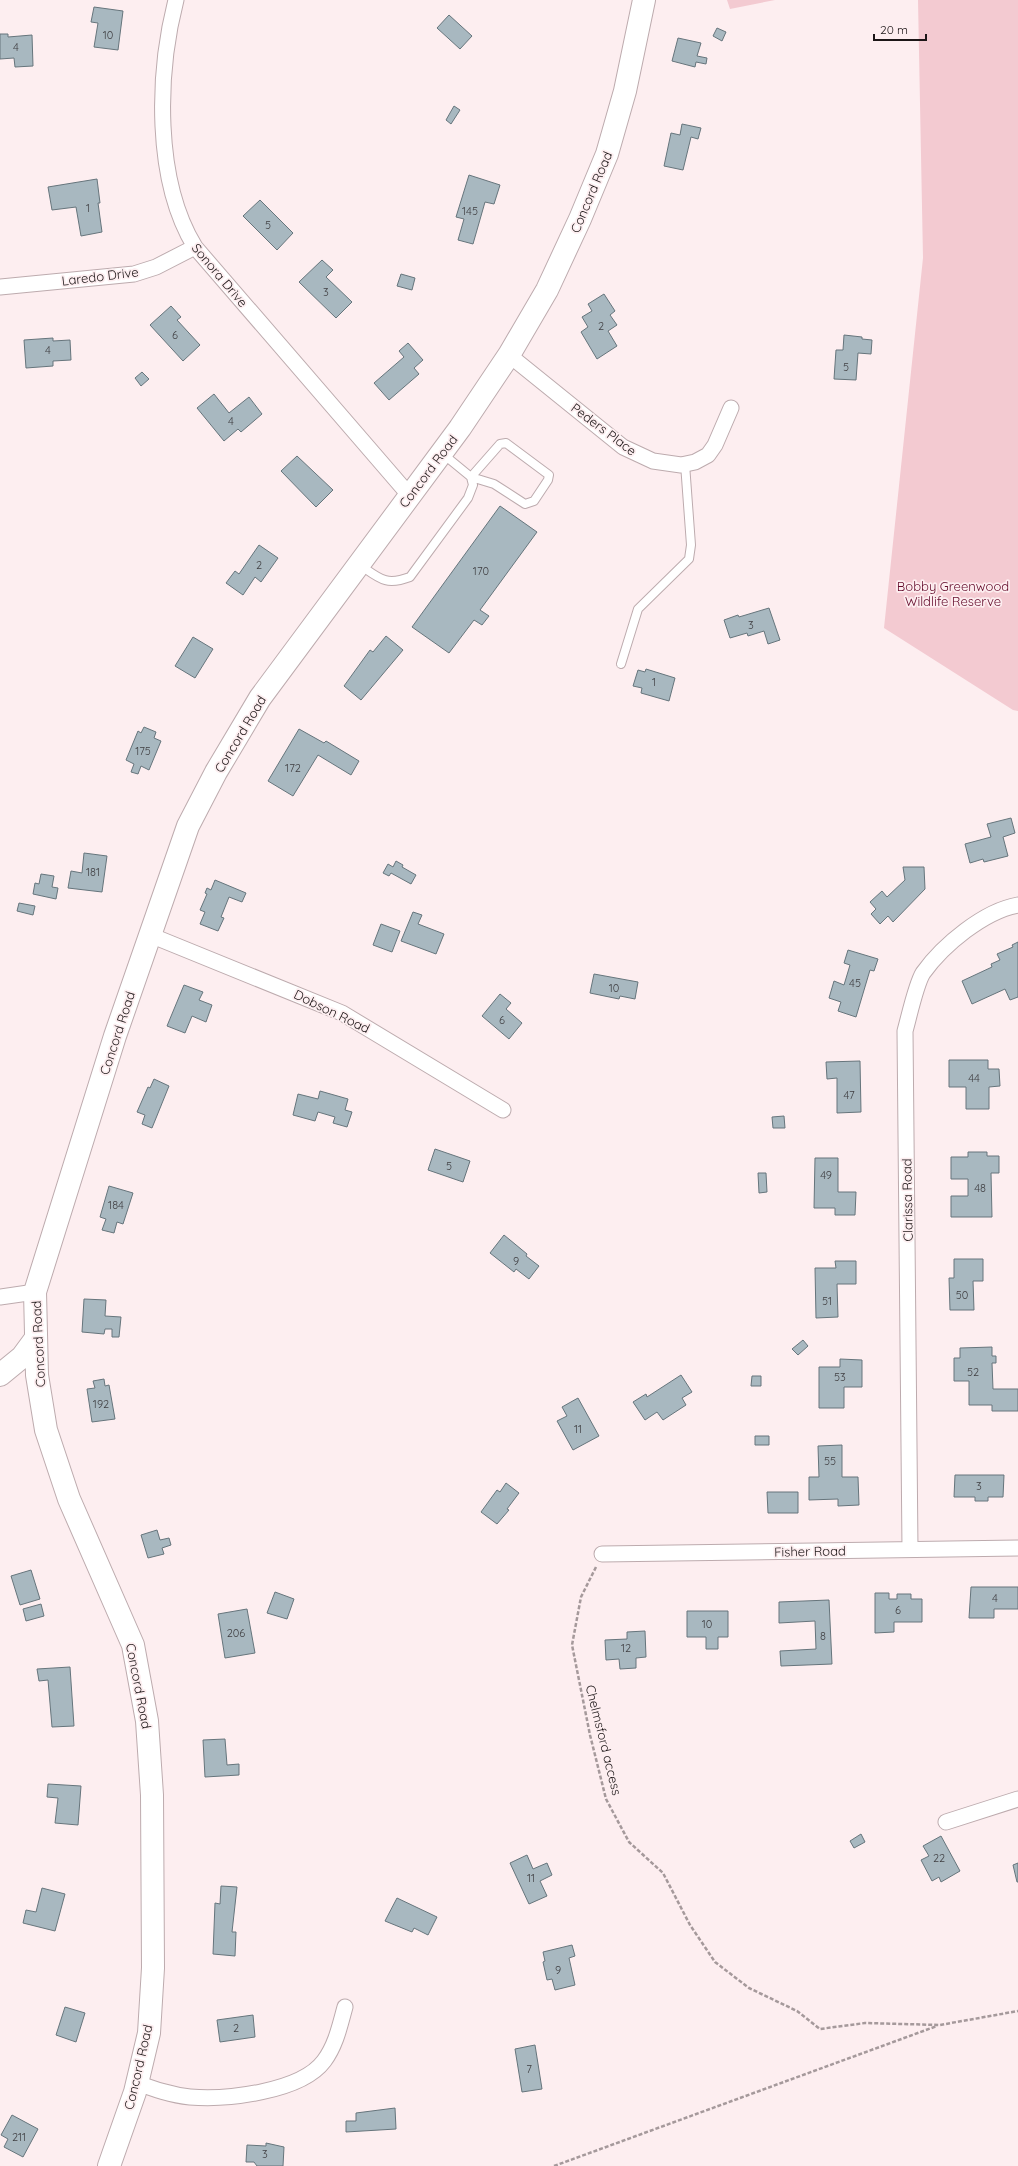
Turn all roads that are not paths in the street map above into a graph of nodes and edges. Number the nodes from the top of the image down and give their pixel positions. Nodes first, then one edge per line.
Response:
1 (176, 0) edge
2 (644, 0) edge
3 (195, 247) junction
4 (0, 287) edge
5 (509, 355) junction
6 (731, 408) dead end
7 (441, 453) junction
8 (685, 464) junction
9 (471, 477) junction
10 (410, 496) junction
11 (359, 564) junction
12 (621, 664) dead end
13 (1018, 905) edge
14 (150, 935) junction
15 (503, 1110) dead end
16 (35, 1292) junction
17 (0, 1297) edge
18 (36, 1338) junction
19 (0, 1375) edge
20 (1018, 1548) edge
21 (910, 1549) junction
22 (602, 1554) road end
23 (1018, 1800) edge
24 (946, 1822) dead end
25 (345, 2007) dead end
26 (137, 2083) junction
27 (109, 2166) edge

1 - 3 street, Sonora Drive
2 - 5 main road, Concord Road
3 - 4 street, Laredo Drive
3 - 10 street, Sonora Drive
5 - 7 main road, Concord Road
5 - 8 street, Peders Place
6 - 8 street, Peders Place
7 - 9 lane
7 - 10 main road, Concord Road
8 - 12 lane
9 - 9 lane
9 - 11 lane
10 - 11 main road, Concord Road
11 - 14 main road, Concord Road
13 - 21 street, Clarissa Road
14 - 15 street, Dobson Road
14 - 16 main road, Concord Road
16 - 17 street
16 - 18 main road, Concord Road
18 - 19 main road
18 - 26 main road, Concord Road
20 - 21 street, Fisher Road
21 - 22 street, Fisher Road
23 - 24 street
25 - 26 street
26 - 27 main road, Concord Road

